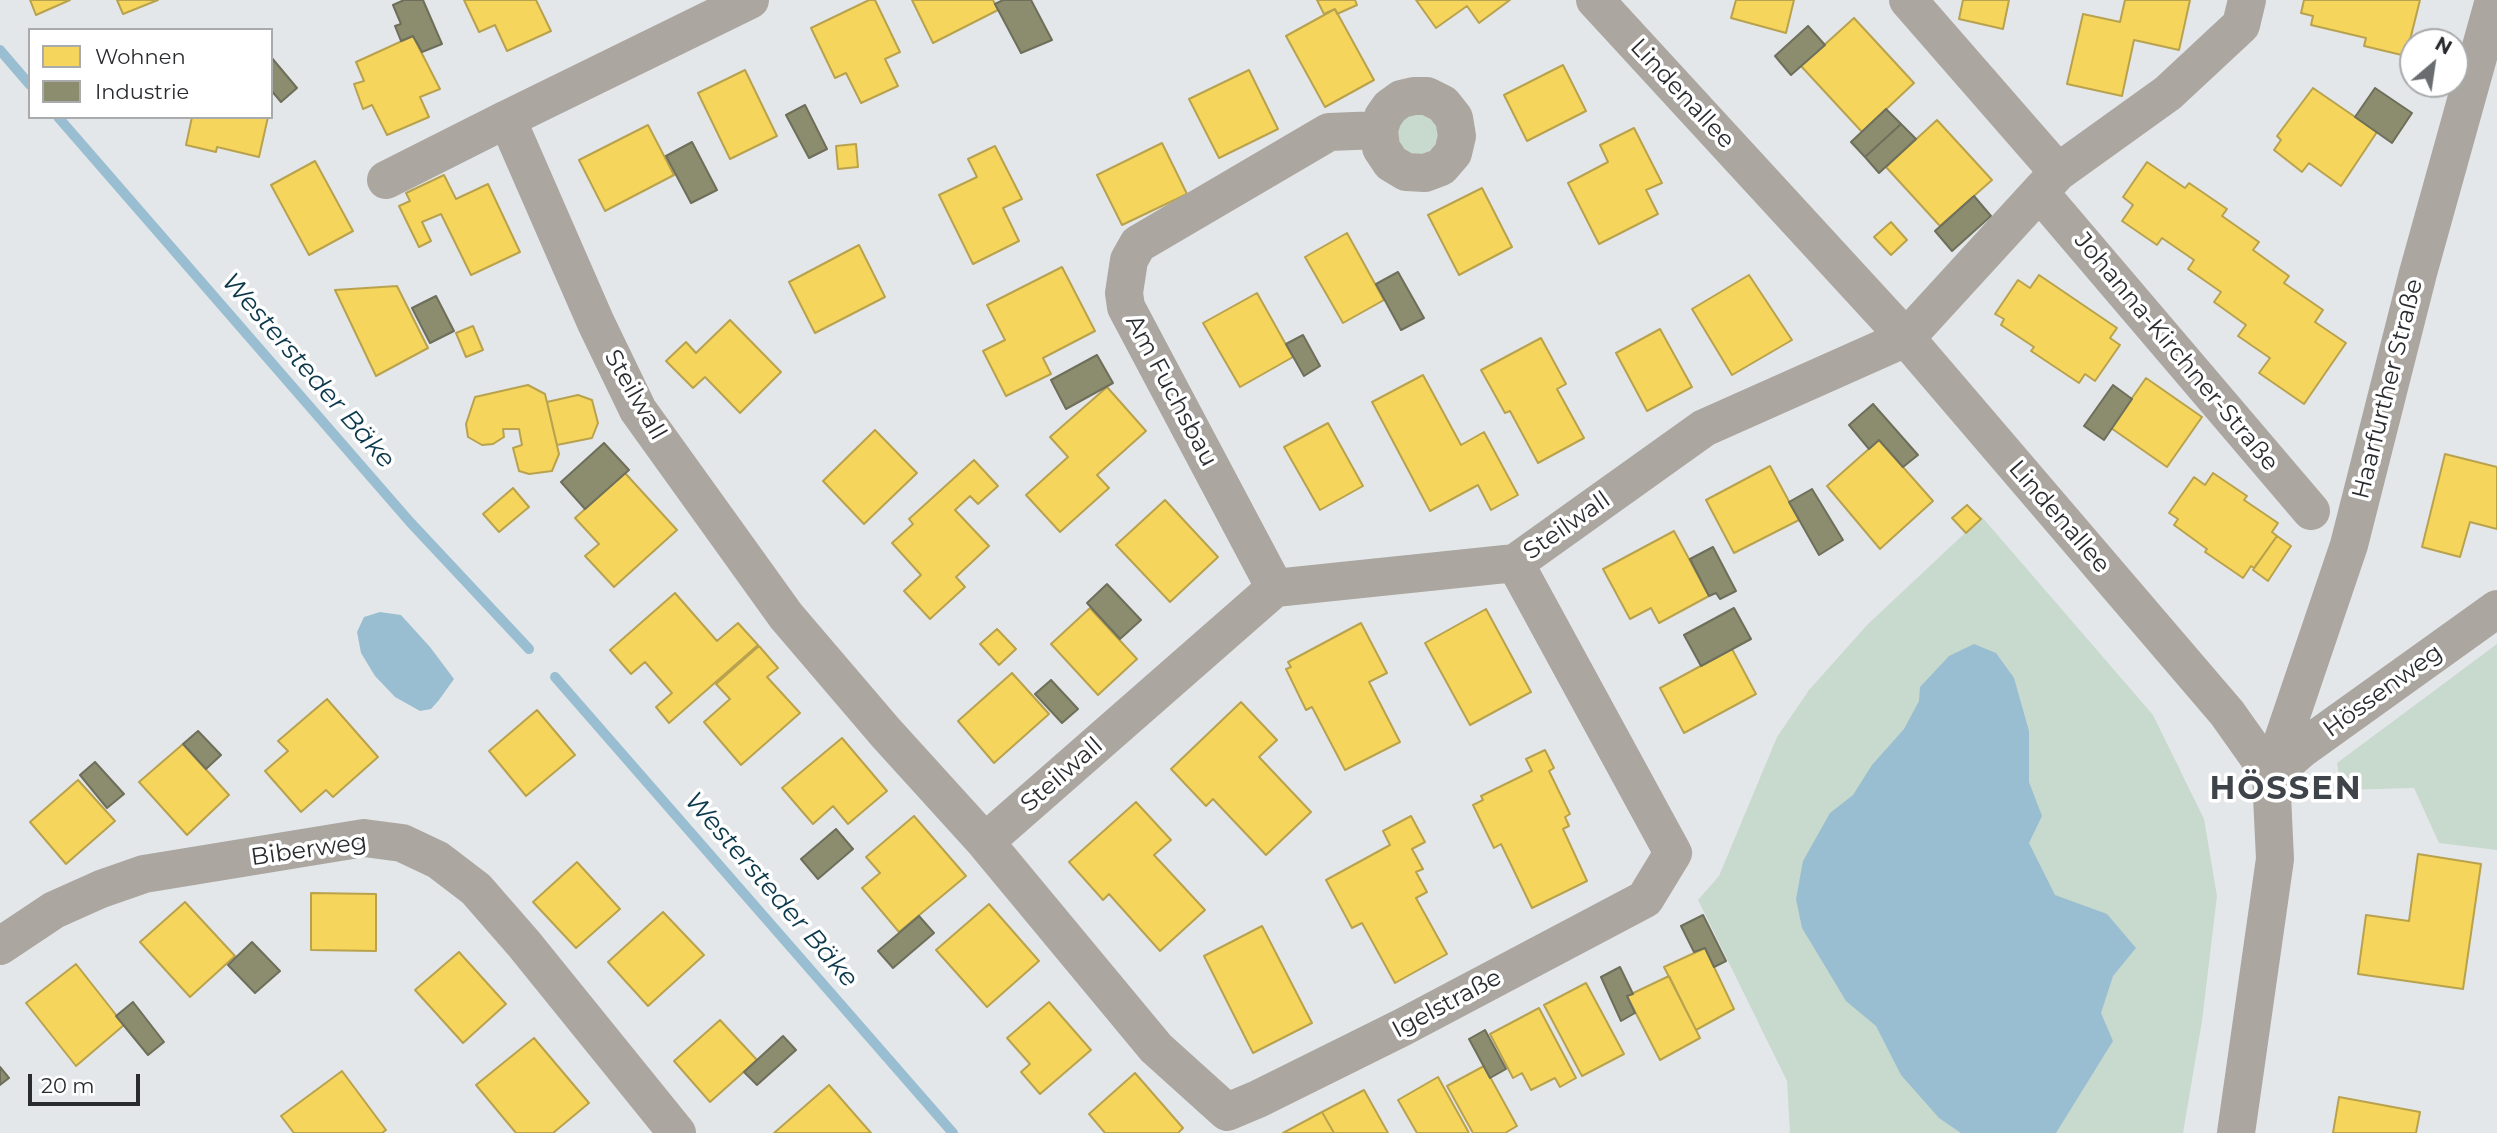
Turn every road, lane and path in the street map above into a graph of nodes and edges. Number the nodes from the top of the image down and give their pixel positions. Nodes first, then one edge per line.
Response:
1 (750, 0) edge
2 (1595, 0) edge
3 (1908, 0) edge
4 (2247, 0) edge
5 (2494, 0) edge
6 (507, 119) junction
7 (1379, 130) dead end
8 (386, 180) dead end
9 (2049, 182) junction
10 (1906, 338) junction
11 (2311, 511) dead end
12 (1515, 562) junction
13 (1275, 588) junction
14 (2497, 609) edge
15 (2271, 775) junction
16 (985, 842) junction
17 (0, 946) edge
18 (677, 1133) edge
19 (2236, 1133) edge

1 - 6 street
2 - 10 street, Lindenallee
3 - 9 street, Johanna-Kirchner-Straße
4 - 9 street
5 - 15 street, Haarfurther Straße
6 - 8 street
6 - 16 street, Steilwall
7 - 13 street, Am Fuchsbau
9 - 10 street
9 - 11 street, Johanna-Kirchner-Straße
10 - 12 street, Steilwall
10 - 15 street, Lindenallee
12 - 13 street, Steilwall
12 - 16 street, Igelstraße
13 - 16 street, Steilwall
14 - 15 street, Hössenweg
15 - 19 street
17 - 18 street, Biberweg

